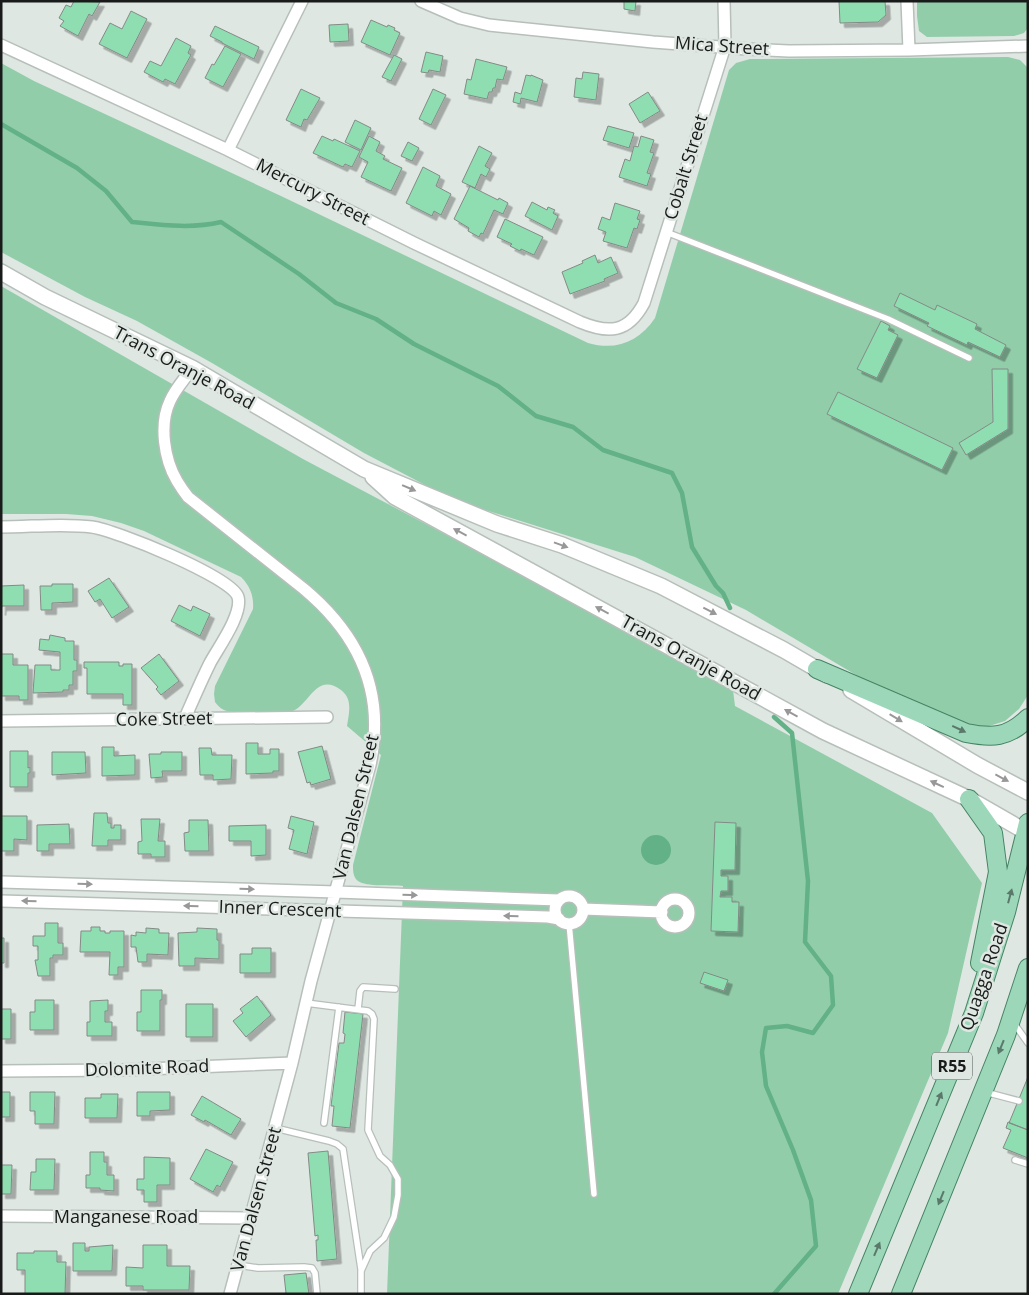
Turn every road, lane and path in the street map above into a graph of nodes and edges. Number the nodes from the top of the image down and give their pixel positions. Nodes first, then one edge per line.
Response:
1 (302, 1) edge
2 (421, 1) edge
3 (724, 1) edge
4 (907, 1) edge
5 (1, 46) edge
6 (725, 46) junction
7 (1028, 46) edge
8 (908, 50) junction
9 (228, 150) junction
10 (666, 232) junction
11 (1, 272) edge
12 (626, 325) joint
13 (969, 358) dead end
14 (192, 368) junction
15 (364, 469) junction
16 (1, 527) edge
17 (817, 669) junction
18 (328, 717) dead end
19 (185, 718) junction
20 (1028, 718) edge
21 (1, 721) edge
22 (1028, 792) edge
23 (969, 799) junction
24 (1027, 829) edge
25 (1, 882) edge
26 (336, 892) junction
27 (559, 900) junction
28 (1, 901) edge
29 (583, 909) junction
30 (331, 910) junction
31 (662, 912) dead end
32 (564, 921) junction
33 (1028, 968) edge
34 (395, 989) dead end
35 (306, 1003) junction
36 (339, 1007) junction
37 (358, 1009) junction
38 (974, 1013) junction
39 (1011, 1019) junction
40 (1028, 1043) edge
41 (292, 1063) junction
42 (1, 1070) edge
43 (984, 1091) junction
44 (1019, 1100) dead end
45 (324, 1123) dead end
46 (275, 1128) junction
47 (1015, 1160) dead end
48 (1028, 1164) edge
49 (594, 1194) dead end
50 (1, 1216) edge
51 (251, 1218) junction
52 (238, 1264) junction
53 (361, 1272) junction
54 (230, 1294) edge
55 (317, 1294) edge
56 (361, 1294) edge
57 (858, 1294) edge
58 (901, 1294) edge

1 - 9 street
2 - 6 street, Mica Street
3 - 6 street, Cobalt Street
4 - 8 street
5 - 9 street, Mercury Street
6 - 8 street, Mica Street
6 - 10 street, Cobalt Street
7 - 8 street, Mica Street
9 - 12 street, Mercury Street
10 - 12 street, Cobalt Street
10 - 13 lane
11 - 14 main road, Trans Oranje Road / R55
14 - 15 main road, Trans Oranje Road / R55
14 - 26 street, Van Dalsen Street
15 -> 17 main road, Trans Oranje Road / R55
23 -> 15 main road, Trans Oranje Road / R55
16 - 19 street
17 -> 20 main road
17 -> 22 main road, Trans Oranje Road / R55
18 - 19 street, Coke Street
19 - 21 street, Coke Street
23 - 24 main road, Trans Oranje Road / R55
23 - 38 main road
38 -> 24 main road, Quagga Road / R55
25 -> 26 street, Inner Crescent
26 -> 27 street, Inner Crescent
26 - 30 street, Van Dalsen Street
27 - 29 street
27 - 32 street
30 -> 28 street, Inner Crescent
29 - 31 street
29 - 32 street
32 -> 30 street, Inner Crescent
30 - 35 street, Van Dalsen Street
32 - 49 lane
33 - 39 main road, R55
34 - 37 lane
35 - 36 lane
35 - 41 street, Van Dalsen Street
36 - 37 lane
36 - 45 lane
37 - 53 lane
57 -> 38 main road, Quagga Road / R55
39 - 40 lane
39 -> 43 main road, R55
41 - 42 street, Dolomite Road
41 - 46 street, Van Dalsen Street
43 - 44 lane
43 -> 58 main road, R55
46 - 51 street, Van Dalsen Street
46 - 53 lane
47 - 48 lane
50 - 51 street, Manganese Road
51 - 52 street, Van Dalsen Street
52 - 54 street, Van Dalsen Street
52 - 55 lane
53 - 56 lane

